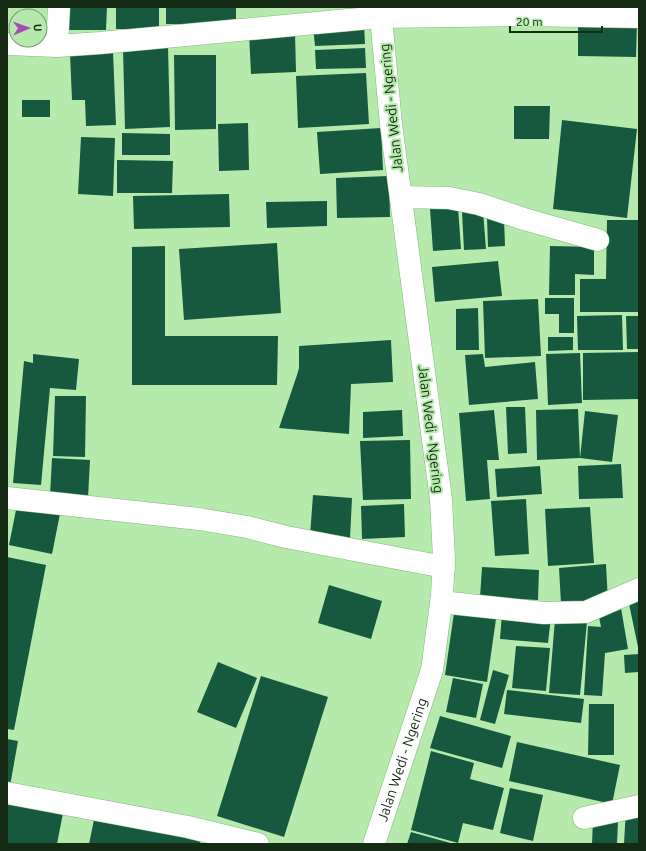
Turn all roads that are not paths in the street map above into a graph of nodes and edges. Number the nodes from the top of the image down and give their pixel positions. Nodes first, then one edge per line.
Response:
1 (59, 7) edge
2 (381, 12) edge
3 (639, 16) edge
4 (7, 44) edge
5 (57, 46) junction
6 (401, 197) junction
7 (598, 240) dead end
8 (7, 498) edge
9 (444, 568) junction
10 (639, 589) edge
11 (441, 602) junction
12 (7, 793) edge
13 (639, 806) edge
14 (584, 818) dead end
15 (258, 844) edge
16 (374, 844) edge

1 - 5 street
2 - 3 street
2 - 5 street
2 - 6 street, Jalan Wedi - Ngering
4 - 5 street
6 - 7 street
6 - 9 street, Jalan Wedi - Ngering
8 - 9 street
9 - 11 street, Jalan Wedi - Ngering
10 - 11 street
11 - 16 street, Jalan Wedi - Ngering
12 - 15 street
13 - 14 street

